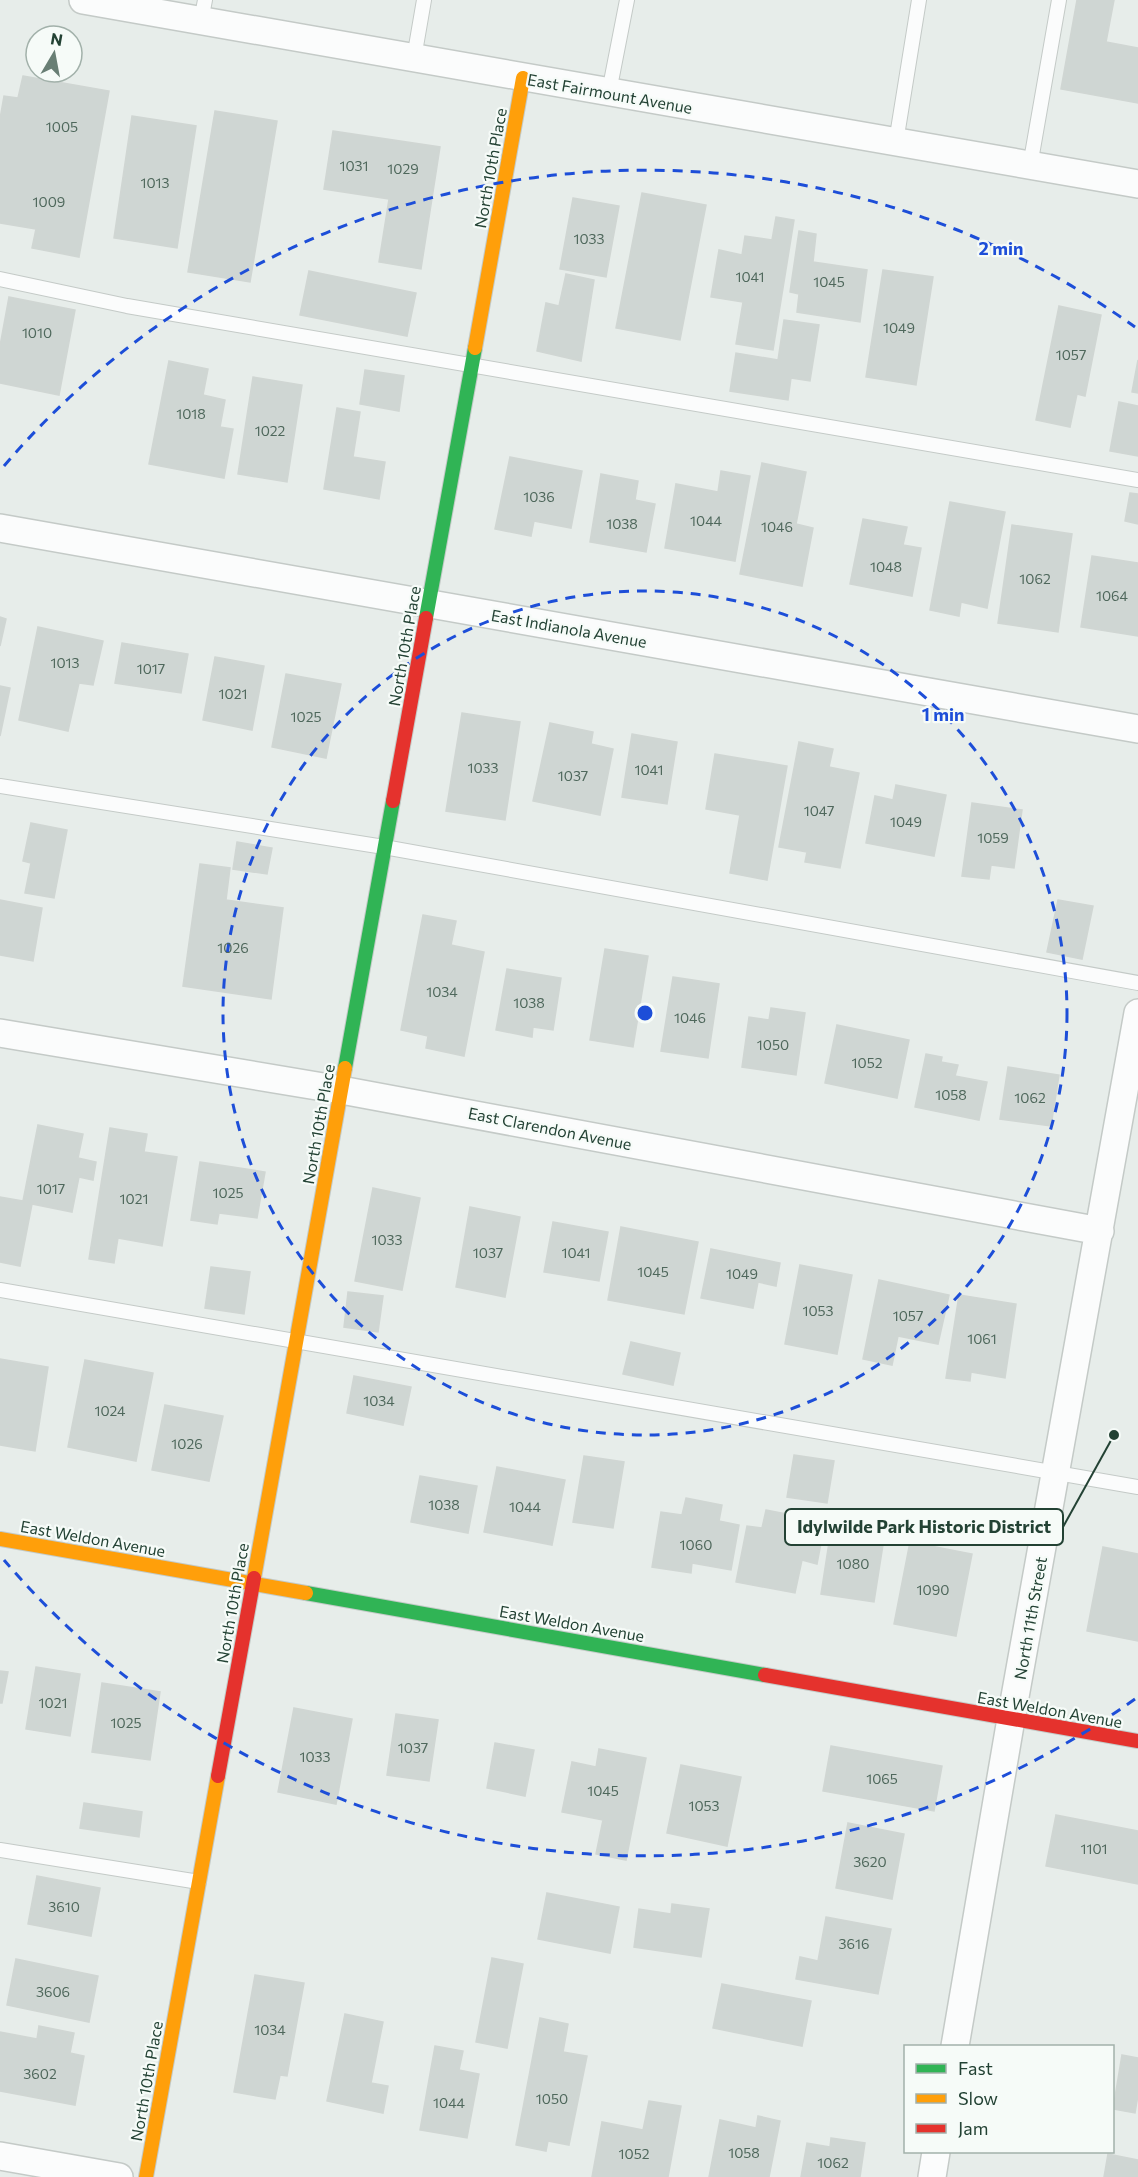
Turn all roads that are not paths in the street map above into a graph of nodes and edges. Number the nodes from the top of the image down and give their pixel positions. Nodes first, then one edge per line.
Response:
1 (83, 0) edge
2 (424, 0) edge
3 (627, 0) edge
4 (919, 0) edge
5 (1059, 0) edge
6 (203, 10) edge
7 (414, 58) junction
8 (523, 78) junction
9 (609, 92) junction
10 (896, 142) junction
11 (1030, 166) junction
12 (1138, 184) edge
13 (0, 279) edge
14 (471, 366) junction
15 (1138, 480) edge
16 (0, 528) edge
17 (429, 603) junction
18 (1138, 729) edge
19 (0, 786) edge
20 (384, 847) junction
21 (1138, 983) edge
22 (1138, 1013) edge
23 (0, 1033) edge
24 (341, 1090) junction
25 (1100, 1230) junction
26 (0, 1290) edge
27 (296, 1342) junction
28 (1057, 1472) junction
29 (1138, 1487) edge
30 (0, 1539) edge
31 (252, 1583) junction
32 (1011, 1719) junction
33 (1138, 1741) edge
34 (0, 1850) edge
35 (199, 1882) junction
36 (954, 2045) edge
37 (936, 2153) edge
38 (0, 2156) edge
39 (119, 2177) edge
40 (146, 2177) edge
41 (932, 2177) edge

1 - 6 street, East Fairmount Avenue
2 - 7 lane
3 - 9 lane
4 - 10 lane
5 - 11 lane
6 - 7 street, East Fairmount Avenue
7 - 8 street, East Fairmount Avenue
8 - 9 street, East Fairmount Avenue
8 - 14 street, North 10th Place
9 - 10 street, East Fairmount Avenue
10 - 11 street, East Fairmount Avenue
11 - 12 street, East Fairmount Avenue
13 - 14 lane
14 - 15 lane
14 - 17 street, North 10th Place
16 - 17 street, East Indianola Avenue
17 - 18 street, East Indianola Avenue
17 - 20 street, North 10th Place
19 - 20 lane
20 - 21 lane
20 - 24 street, North 10th Place
22 - 25 street, North 11th Street
23 - 24 street, East Clarendon Avenue
24 - 25 street, East Clarendon Avenue
24 - 27 street, North 10th Place
25 - 28 street, North 11th Street
26 - 27 lane
27 - 28 lane
27 - 31 street, North 10th Place
28 - 29 lane
28 - 32 street, North 11th Street
30 - 31 street, East Weldon Avenue
31 - 32 street, East Weldon Avenue
31 - 35 street, North 10th Place
32 - 33 street, East Weldon Avenue
32 - 36 street, North 11th Street
34 - 35 lane
35 - 40 street, North 10th Place
37 - 41 street
38 - 39 street

